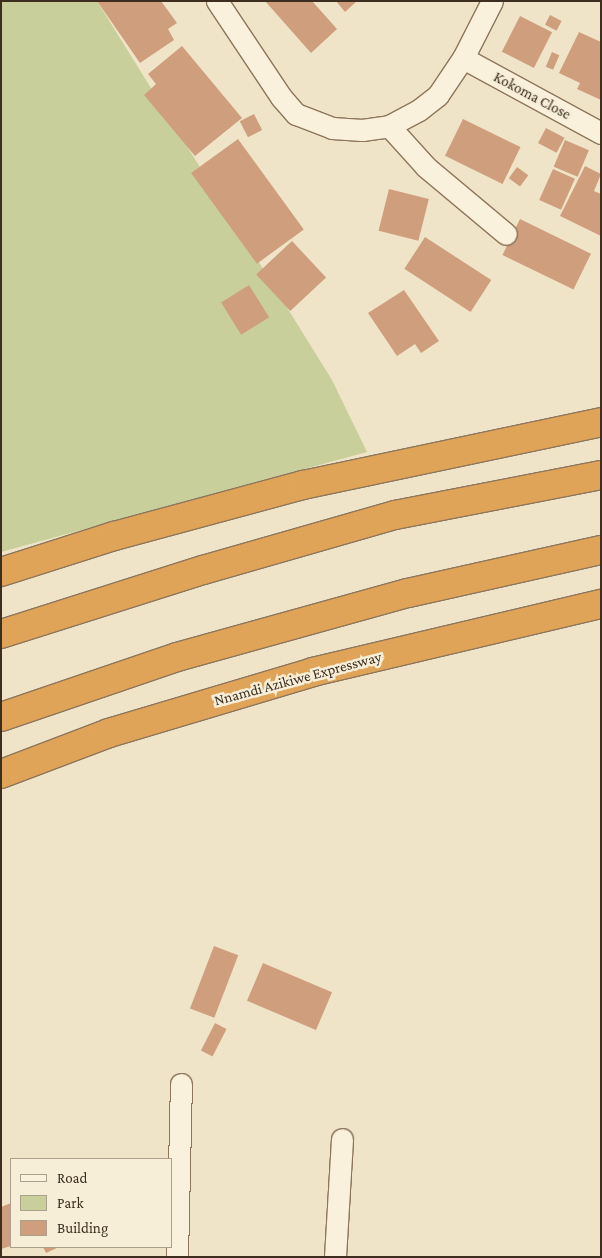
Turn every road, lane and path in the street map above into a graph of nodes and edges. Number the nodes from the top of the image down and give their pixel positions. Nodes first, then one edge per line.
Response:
1 (217, 1) edge
2 (484, 4) edge
3 (463, 58) junction
4 (389, 126) junction
5 (601, 133) edge
6 (506, 234) dead end
7 (601, 422) edge
8 (601, 475) edge
9 (601, 550) edge
10 (1, 572) edge
11 (601, 604) edge
12 (1, 634) edge
13 (1, 717) edge
14 (1, 774) edge
15 (180, 1084) dead end
16 (342, 1139) dead end
17 (176, 1257) edge
18 (335, 1257) edge

1 - 4 street
2 - 3 street
3 - 4 street
3 - 5 street, Kokoma Close
4 - 6 street
7 - 10 highway
8 - 12 highway
9 - 13 highway
11 - 14 highway, Nnamdi Azikiwe Expressway
15 - 17 street
16 - 18 street

